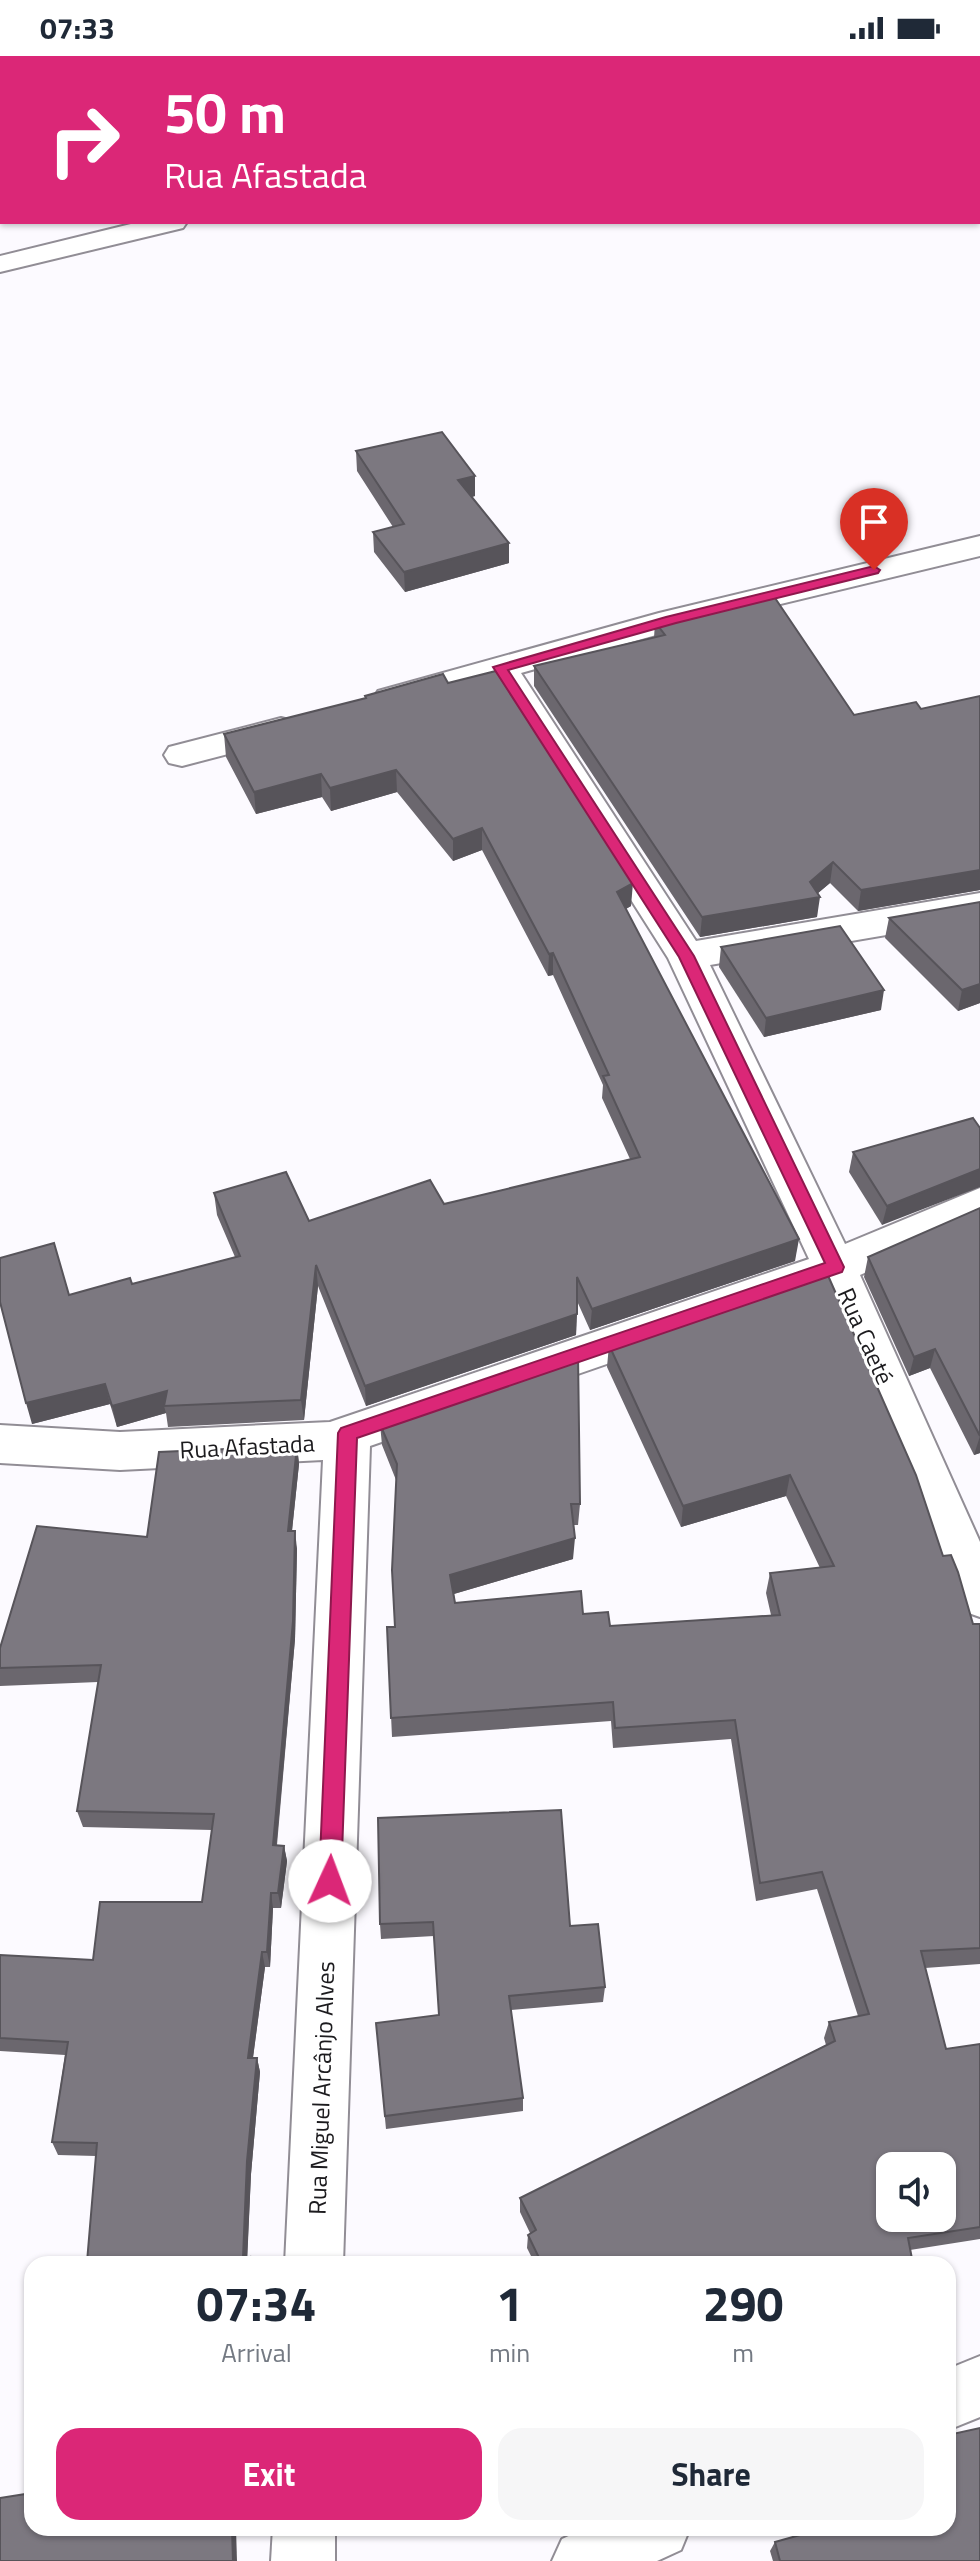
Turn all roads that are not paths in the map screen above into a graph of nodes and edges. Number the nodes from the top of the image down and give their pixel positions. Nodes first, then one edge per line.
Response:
1 (165, 224) edge
2 (0, 264) edge
3 (980, 546) edge
4 (500, 667) junction
5 (363, 706) edge
6 (304, 723) edge
7 (182, 755) dead end
8 (980, 906) edge
9 (686, 956) junction
10 (980, 1204) edge
11 (835, 1267) junction
12 (347, 1433) junction
13 (0, 1444) edge
14 (980, 1596) edge
15 (314, 2256) edge
16 (980, 2386) edge
17 (956, 2396) edge
18 (304, 2536) edge
19 (641, 2536) edge
20 (303, 2561) edge
21 (584, 2561) edge

1 - 2 street
3 - 4 street
4 - 5 street
4 - 9 street, Rua Caeté
6 - 7 street
8 - 9 street
9 - 11 street, Rua Caeté
10 - 11 street, Rua Afastada
11 - 12 street, Rua Afastada
11 - 14 street, Rua Caeté
12 - 13 street, Rua Afastada
12 - 15 street, Rua Miguel Arcânjo Alves
16 - 17 street
18 - 20 street
19 - 21 street

